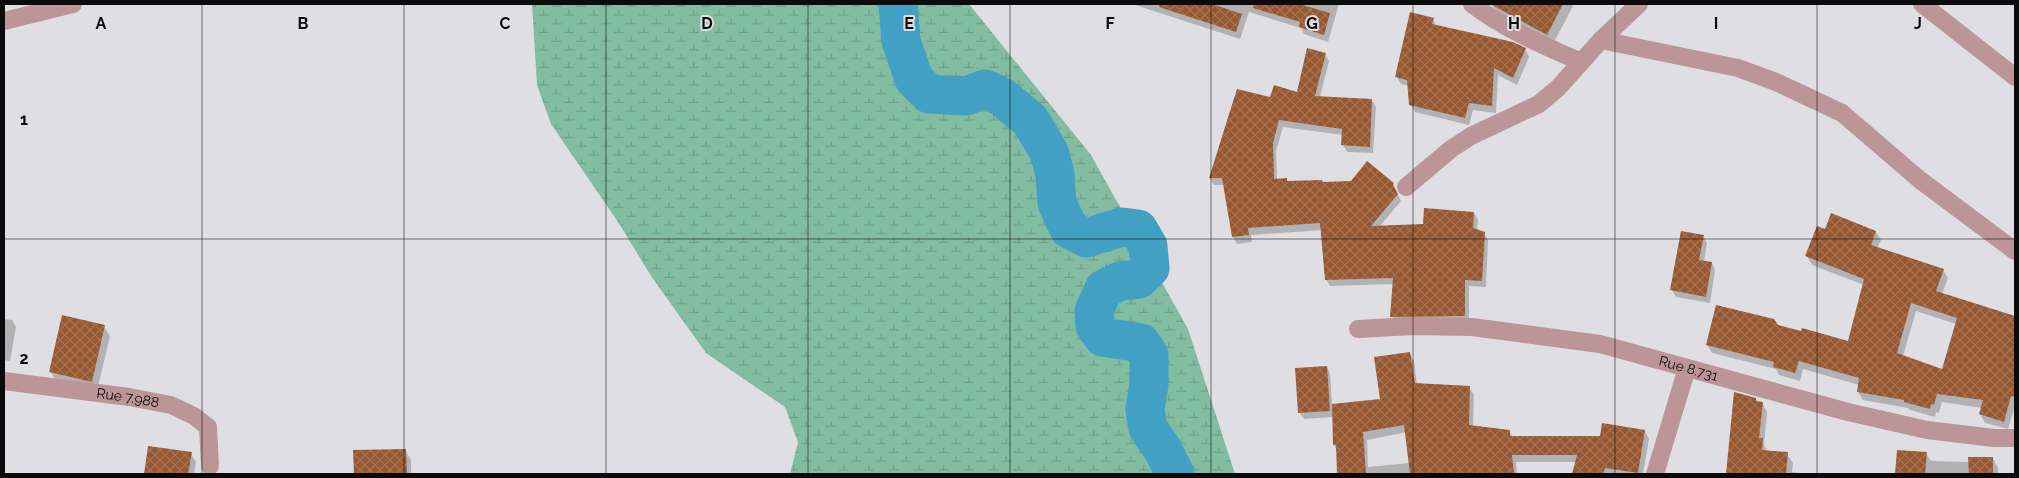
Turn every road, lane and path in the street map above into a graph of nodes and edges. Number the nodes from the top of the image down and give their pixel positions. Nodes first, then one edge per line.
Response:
1 (73, 4) edge
2 (1472, 4) edge
3 (1639, 4) edge
4 (1922, 4) edge
5 (4, 21) edge
6 (1601, 40) junction
7 (1581, 62) junction
8 (2015, 77) edge
9 (1406, 187) dead end
10 (2015, 251) edge
11 (1358, 330) dead end
12 (1687, 368) junction
13 (4, 381) edge
14 (2015, 438) edge
15 (210, 466) dead end
16 (1655, 474) edge

1 - 5 street
2 - 7 street
3 - 6 street
4 - 8 street
6 - 7 street
6 - 10 street
7 - 9 street
11 - 12 street, Rue 8.731
12 - 14 street, Rue 8.731
12 - 16 street
13 - 15 street, Rue 7.988

